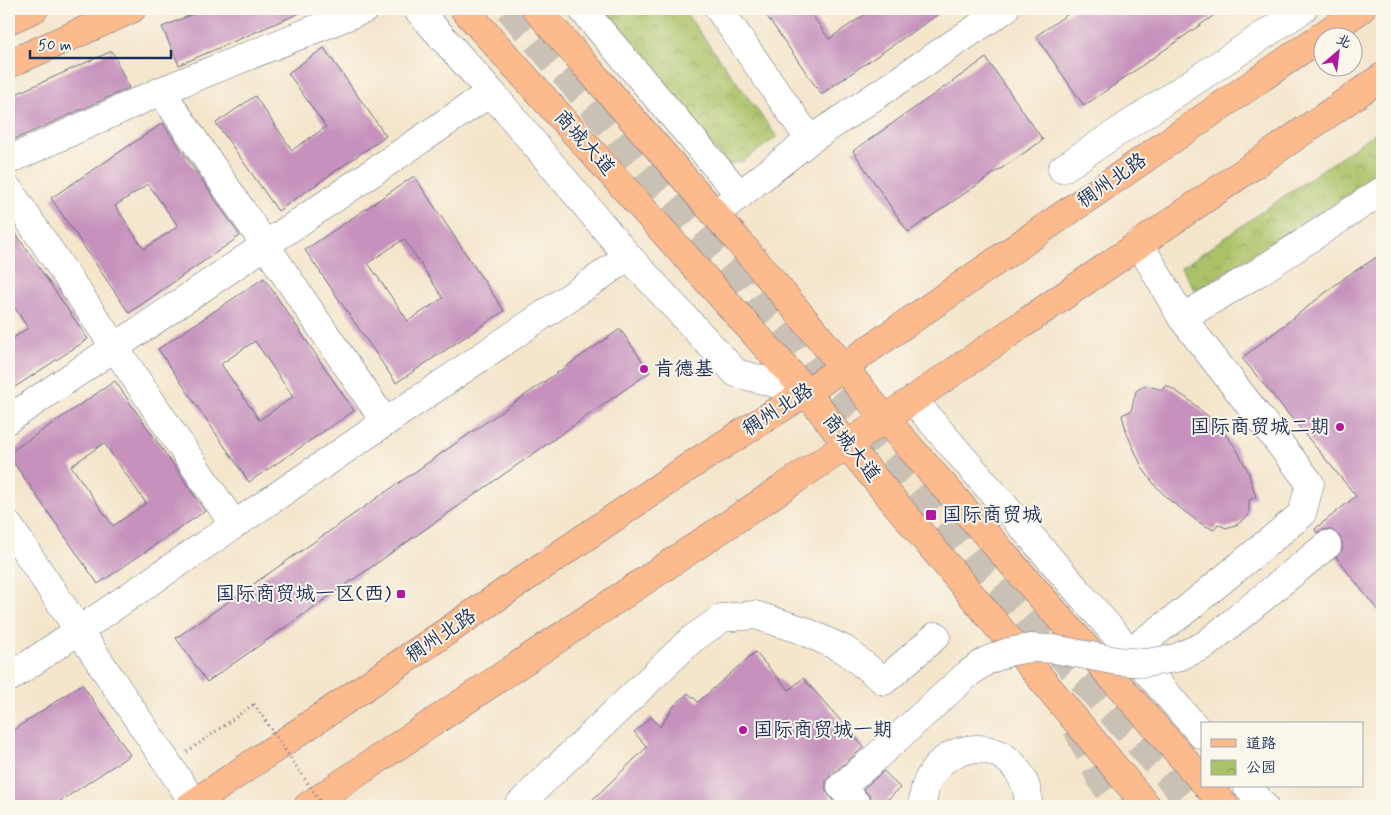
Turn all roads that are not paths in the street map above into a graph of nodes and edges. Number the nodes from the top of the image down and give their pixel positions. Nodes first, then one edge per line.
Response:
1 (34, 9) edge
2 (132, 9) edge
3 (365, 9) edge
4 (417, 9) edge
5 (464, 9) edge
6 (536, 9) edge
7 (582, 9) edge
8 (719, 9) edge
9 (1005, 9) edge
10 (1302, 9) edge
11 (1361, 9) edge
12 (9, 20) edge
13 (9, 64) edge
14 (1382, 77) edge
15 (161, 91) junction
16 (491, 92) junction
17 (810, 140) junction
18 (9, 160) edge
19 (1062, 169) dead end
20 (9, 190) edge
21 (1382, 191) edge
22 (740, 195) junction
23 (715, 214) junction
24 (1139, 243) junction
25 (265, 245) junction
26 (628, 256) junction
27 (1182, 318) junction
28 (114, 347) junction
29 (844, 366) junction
30 (807, 392) junction
31 (913, 400) junction
32 (9, 419) edge
33 (886, 419) junction
34 (385, 422) junction
35 (847, 445) junction
36 (234, 525) junction
37 (9, 526) edge
38 (1327, 545) dead end
39 (78, 630) junction
40 (936, 636) dead end
41 (1130, 652) junction
42 (9, 678) edge
43 (1201, 734) edge
44 (1201, 779) edge
45 (1209, 788) edge
46 (1249, 788) edge
47 (192, 805) edge
48 (308, 806) edge
49 (518, 806) edge
50 (858, 806) edge
51 (923, 806) edge
52 (1027, 806) edge
53 (1148, 806) edge
54 (1225, 806) edge
55 (1264, 806) edge

1 - 12 main road
2 - 13 main road
3 - 15 street
4 - 16 street
5 - 30 main road, 商城大道
6 - 23 main road
7 - 22 street
8 - 17 street
9 - 17 street
10 - 19 street
11 - 29 main road, 稠州北路
14 - 24 main road
15 - 18 street
15 - 25 street
16 - 25 street
16 - 26 street
17 - 22 street
20 - 28 street
21 - 27 street
22 - 23 street
23 - 29 main road
24 - 27 street
24 - 31 main road
25 - 28 street
25 - 34 street
26 - 30 street
26 - 34 street
27 - 41 street
28 - 32 street
28 - 36 street
29 - 30 main road, 稠州北路
29 - 33 main road
30 - 35 main road, 商城大道
30 - 47 main road, 稠州北路
31 - 33 main road
31 - 41 street
33 - 35 main road
33 - 44 main road
34 - 36 street
35 - 48 main road
35 - 53 main road, 商城大道
36 - 39 street
37 - 39 street
38 - 50 street, bridge
39 - 42 street
39 - 47 street
40 - 49 street
41 - 43 street
45 - 54 main road
46 - 55 street
51 - 52 street

